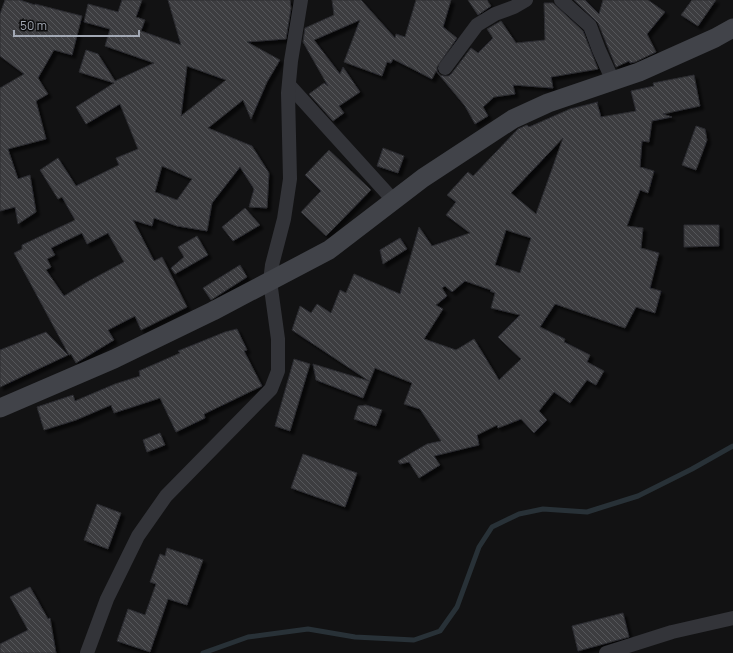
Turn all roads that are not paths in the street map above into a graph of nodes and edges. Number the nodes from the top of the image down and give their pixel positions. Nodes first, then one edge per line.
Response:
1 (301, 0) edge
2 (526, 0) edge
3 (560, 0) edge
4 (733, 28) edge
5 (445, 68) dead end
6 (613, 80) junction
7 (289, 86) junction
8 (394, 201) junction
9 (270, 281) junction
10 (0, 408) edge
11 (733, 618) edge
12 (87, 653) edge
13 (606, 653) edge

1 - 7 street
2 - 5 street
3 - 6 street
4 - 6 street
6 - 8 street
7 - 8 street
7 - 9 street
8 - 9 street
9 - 10 street
9 - 12 street
11 - 13 street

